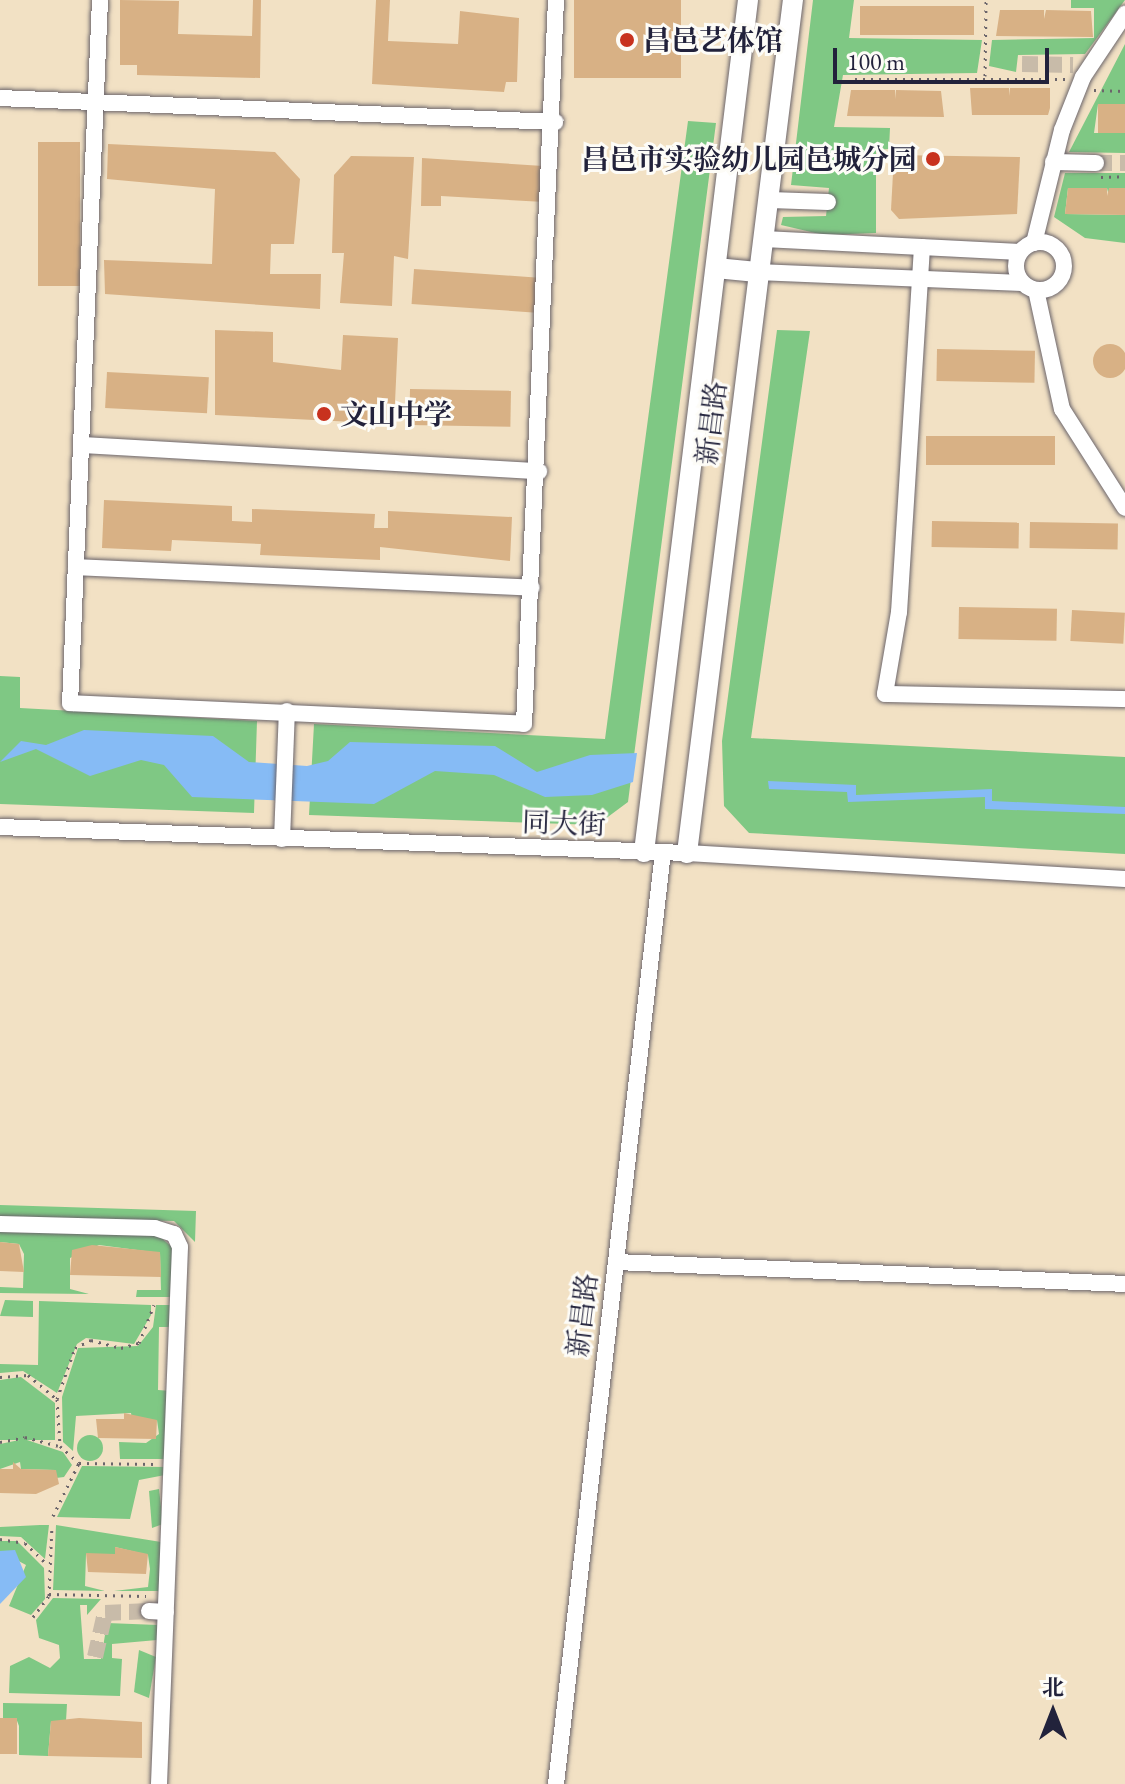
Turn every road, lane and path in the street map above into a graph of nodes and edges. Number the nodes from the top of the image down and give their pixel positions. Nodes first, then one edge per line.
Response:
1 (100, 0) edge
2 (556, 0) edge
3 (748, 0) edge
4 (793, 0) edge
5 (986, 0) edge
6 (1125, 14) edge
7 (1081, 75) junction
8 (985, 77) junction
9 (855, 79) dead end
10 (1125, 91) edge
11 (0, 98) edge
12 (98, 102) junction
13 (555, 122) junction
14 (1053, 162) junction
15 (1096, 163) tunnel mouth
16 (770, 200) junction
17 (828, 202) dead end
18 (764, 239) junction
19 (922, 247) junction
20 (1027, 248) junction
21 (716, 268) junction
22 (757, 272) junction
23 (920, 278) junction
24 (1029, 286) junction
25 (82, 445) junction
26 (539, 471) junction
27 (1125, 508) edge
28 (76, 567) junction
29 (532, 588) junction
30 (1125, 699) edge
31 (287, 711) junction
32 (0, 827) edge
33 (282, 839) junction
34 (654, 852) junction
35 (687, 853) junction
36 (1125, 879) edge
37 (0, 1224) edge
38 (616, 1262) junction
39 (1125, 1284) edge
40 (154, 1305) dead end
41 (0, 1377) edge
42 (57, 1399) junction
43 (0, 1442) edge
44 (60, 1446) junction
45 (79, 1463) junction
46 (172, 1464) junction
47 (53, 1516) dead end
48 (52, 1525) dead end
49 (0, 1539) edge
50 (48, 1565) junction
51 (49, 1594) junction
52 (160, 1606) junction
53 (33, 1617) dead end
54 (159, 1784) edge
55 (556, 1784) edge

1 - 12 street
2 - 13 street
3 - 21 main road, 新昌路
4 - 16 main road, 新昌路
5 - 8 path
6 - 7 street
7 - 8 path
7 - 10 path
7 - 14 street
8 - 9 path
11 - 12 street
12 - 13 street
12 - 25 street
13 - 26 street
14 - 15 street
14 - 20 street
16 - 17 street
16 - 18 main road, 新昌路
18 - 19 street
18 - 22 main road, 新昌路
19 - 20 street
19 - 23 street
20 - 24 street
20 - 24 street
21 - 22 main road
21 - 34 main road, 新昌路
22 - 23 street
22 - 35 main road, 新昌路
23 - 24 street
23 - 30 street
24 - 27 street
25 - 26 street
25 - 28 street
26 - 29 street
28 - 29 street
28 - 31 street
29 - 31 street
31 - 33 street
32 - 33 street, 同大街
33 - 34 street, 同大街
34 - 35 street, 同大街
34 - 38 street, 新昌路
35 - 36 street, 同大街
37 - 46 street
38 - 39 street
38 - 55 street, 新昌路
40 - 42 path
41 - 42 path
42 - 44 path
43 - 44 path
44 - 45 path
45 - 46 path
45 - 47 path
46 - 52 street
48 - 50 path
49 - 50 path
50 - 51 path
51 - 52 path
51 - 53 path
52 - 54 street

